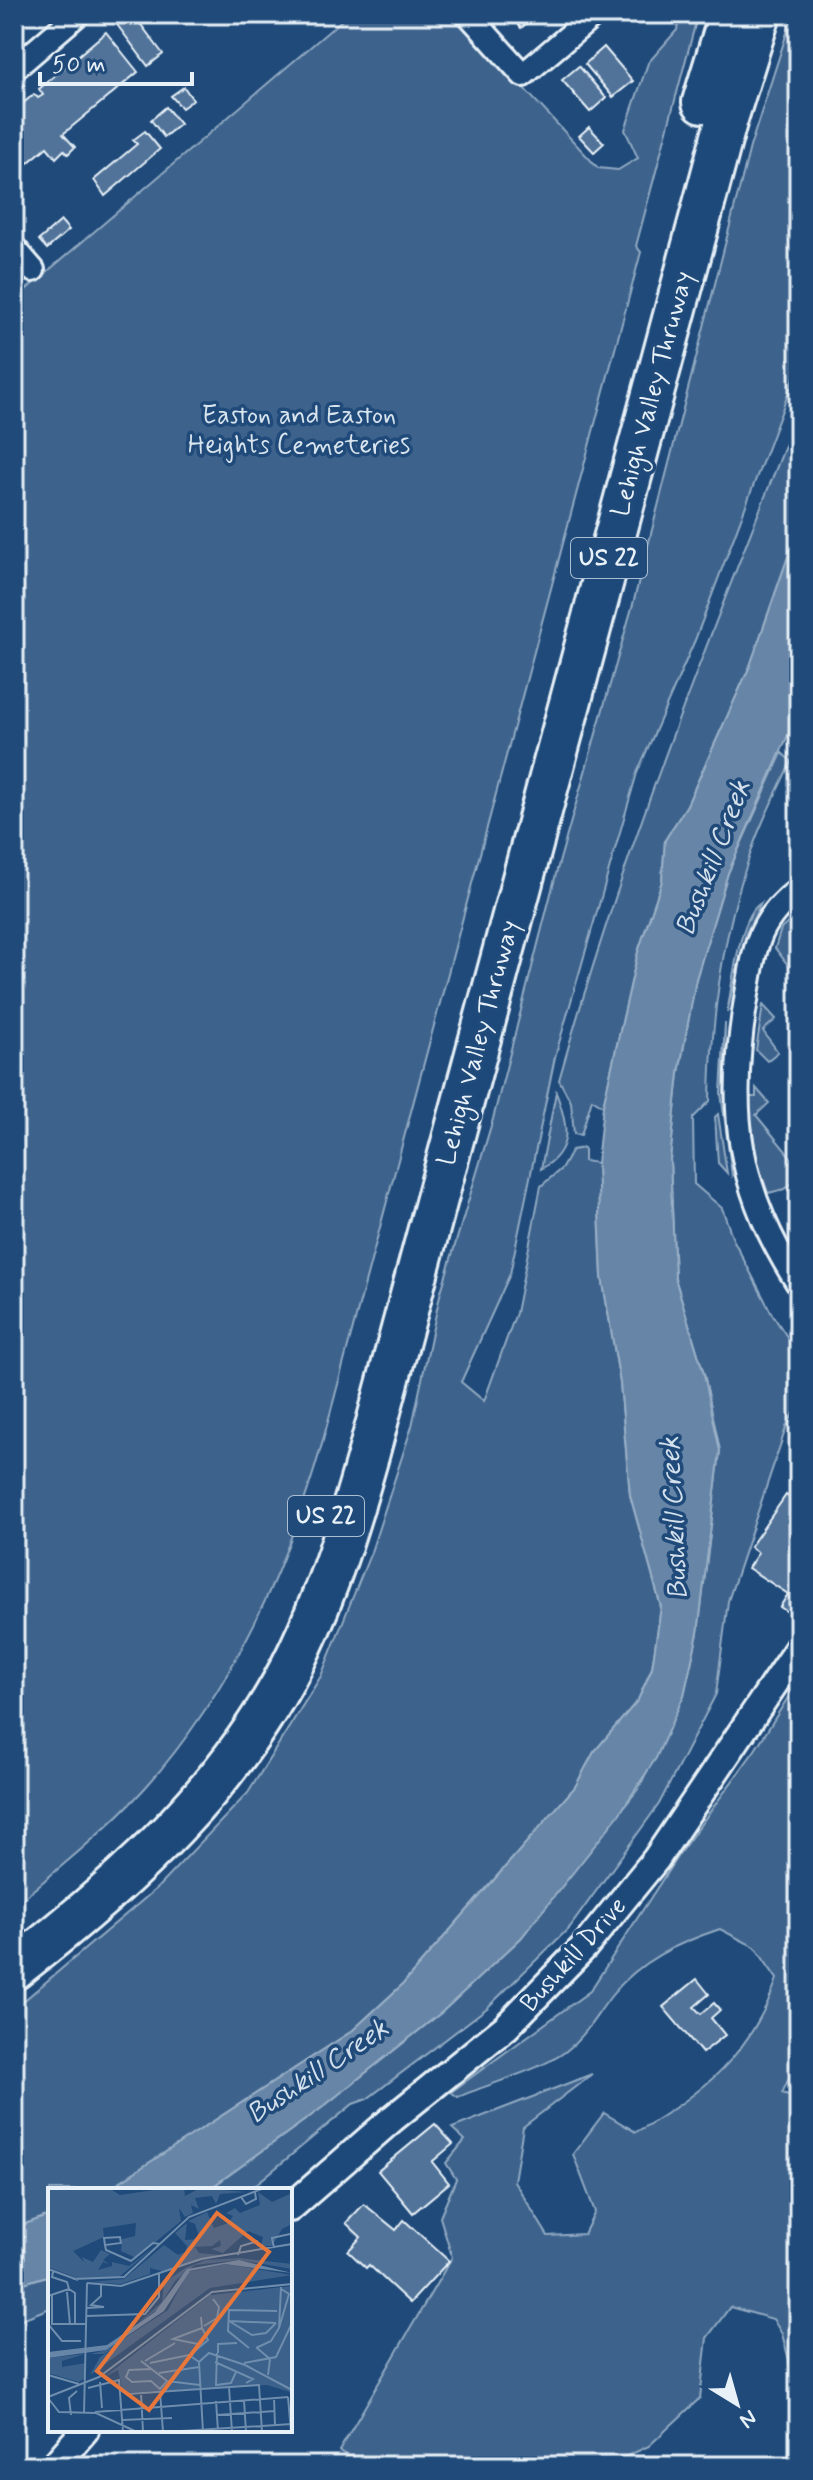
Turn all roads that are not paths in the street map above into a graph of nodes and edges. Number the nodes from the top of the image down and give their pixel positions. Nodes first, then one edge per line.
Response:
1 (78, 14) edge
2 (468, 14) edge
3 (595, 14) edge
4 (730, 14) edge
5 (760, 14) edge
6 (14, 69) edge
7 (14, 248) edge
8 (33, 270) dead end
9 (799, 889) edge
10 (799, 1285) edge
11 (799, 1647) edge
12 (14, 1937) edge
13 (14, 1969) edge
14 (292, 2206) edge
15 (83, 2432) edge
16 (54, 2466) edge

1 - 6 street
2 - 3 street
4 - 12 highway, Lehigh Valley Thruway / US 22
5 - 13 highway, Lehigh Valley Thruway / US 22
7 - 8 street
9 - 10 street
11 - 14 street, Bushkill Drive
15 - 16 street

